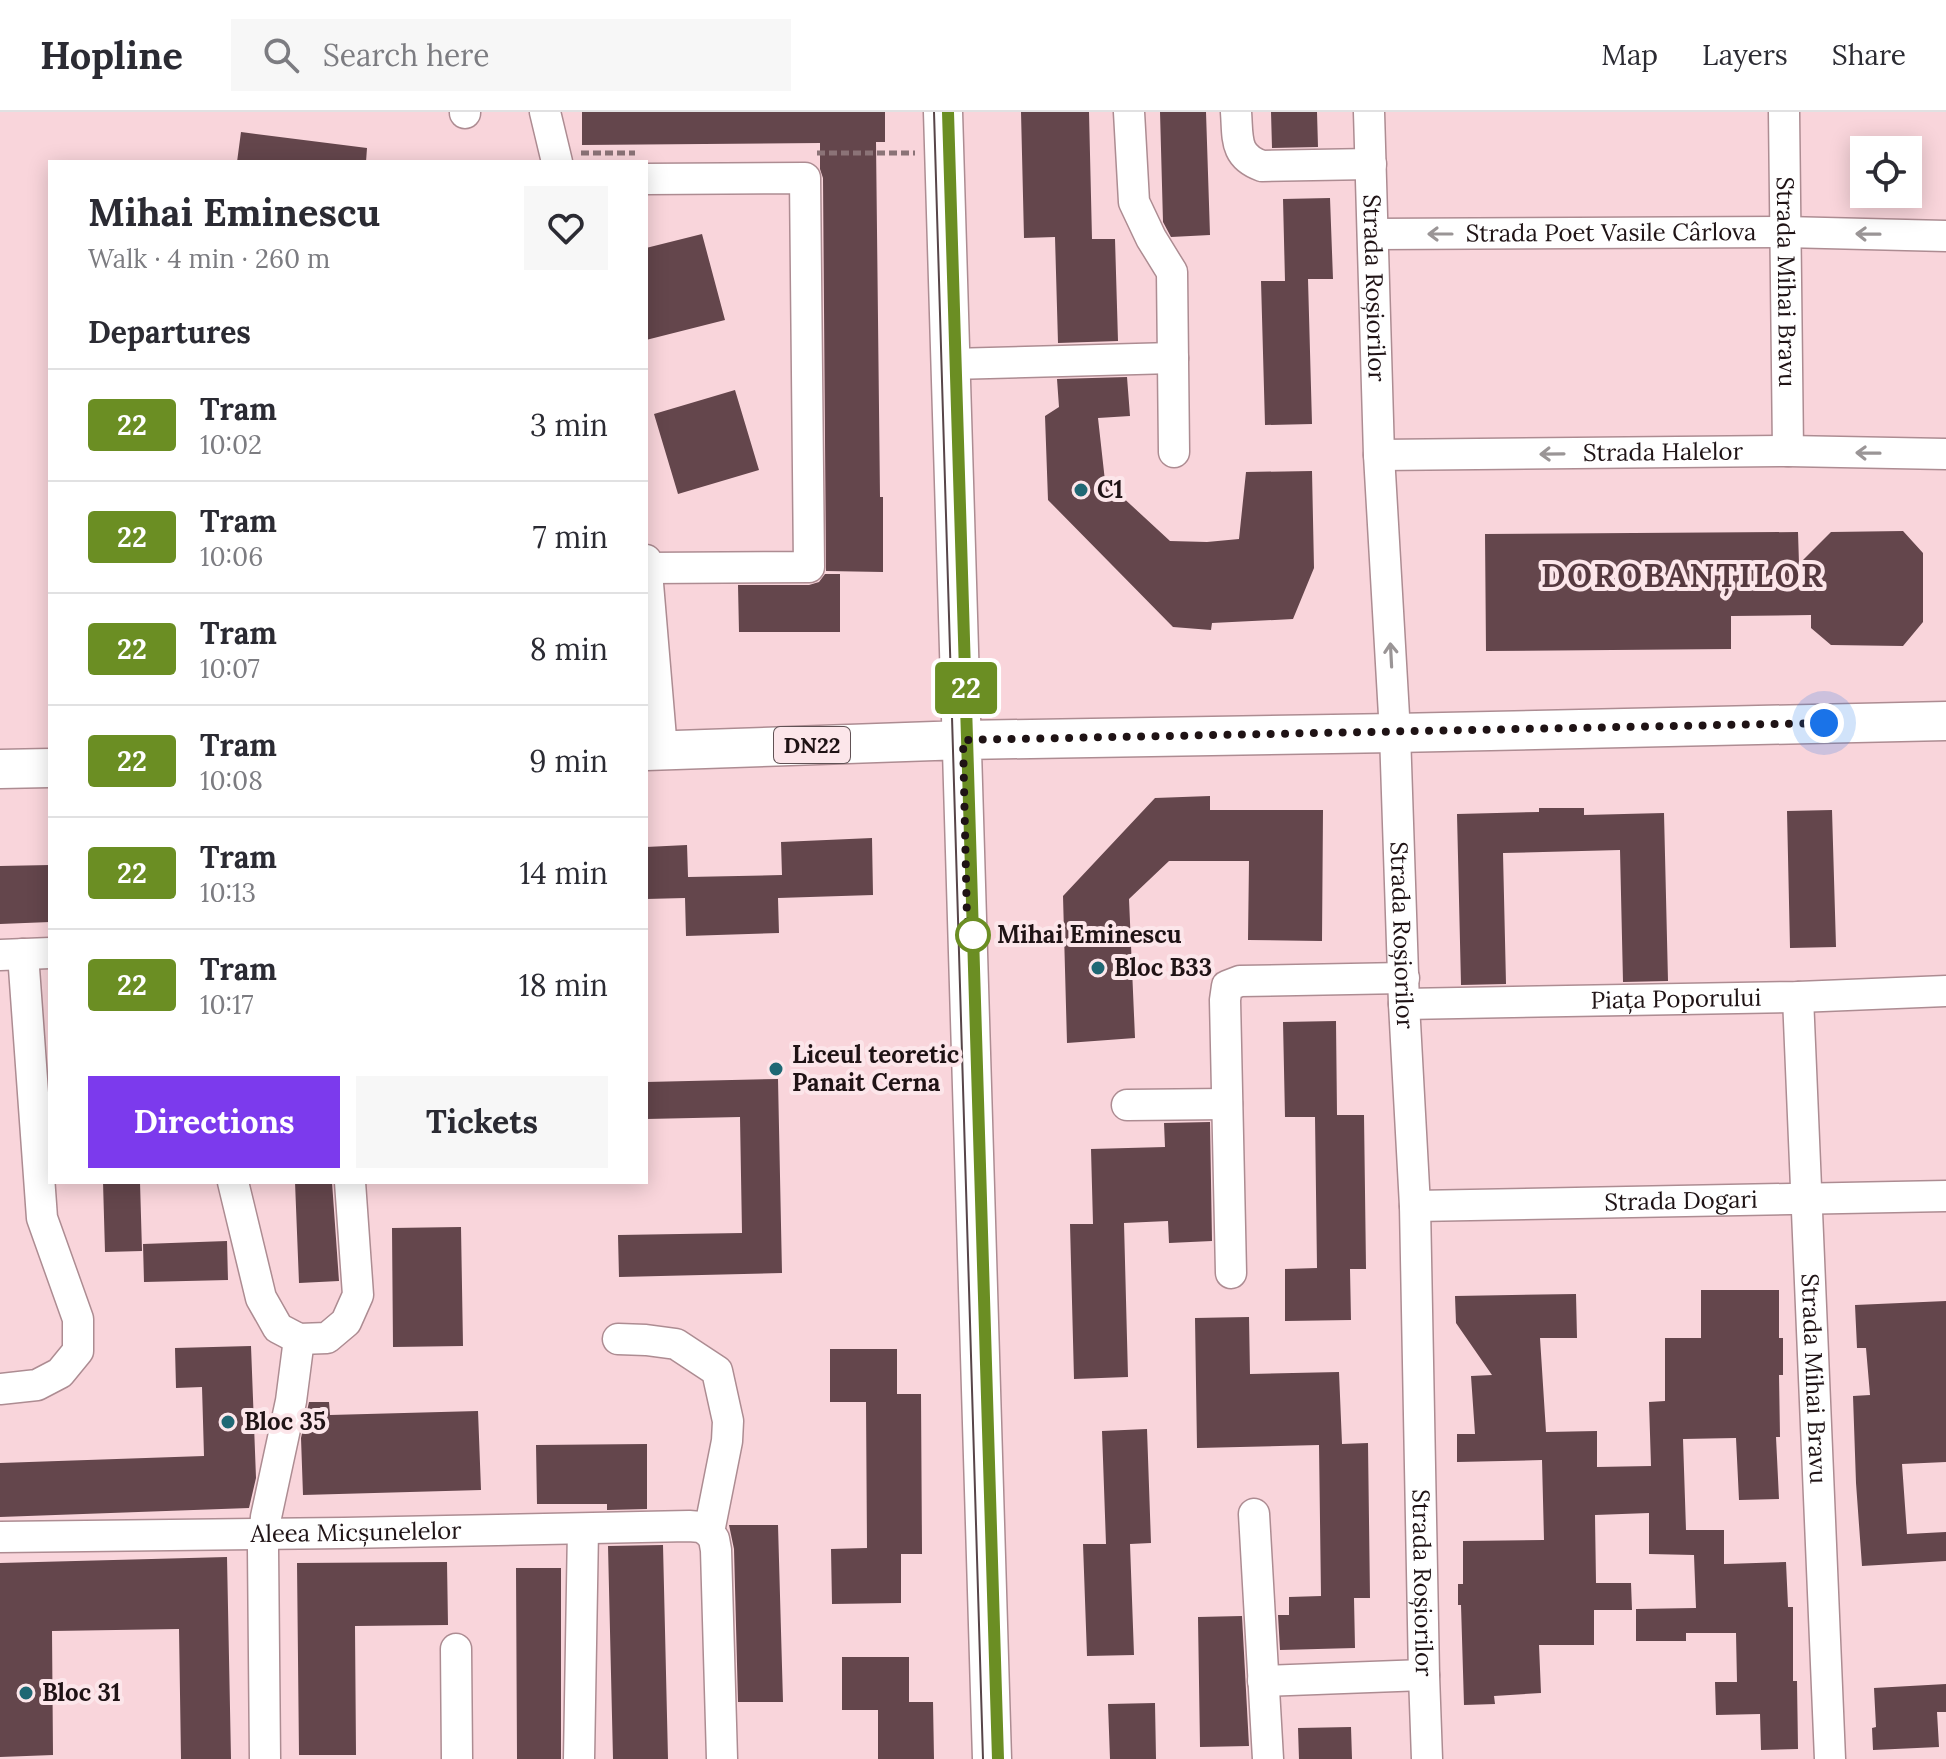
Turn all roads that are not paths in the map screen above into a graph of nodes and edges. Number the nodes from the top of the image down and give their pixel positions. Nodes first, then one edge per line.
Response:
1 (545, 112) edge
2 (943, 112) edge
3 (1129, 112) edge
4 (1236, 112) edge
5 (1369, 112) edge
6 (1784, 112) edge
7 (557, 160) edge
8 (1371, 164) junction
9 (648, 179) edge
10 (1785, 232) junction
11 (1373, 234) junction
12 (1946, 236) edge
13 (1173, 358) junction
14 (951, 364) junction
15 (1788, 451) junction
16 (1174, 452) dead end
17 (1946, 454) edge
18 (1379, 455) junction
19 (648, 568) edge
20 (648, 594) edge
21 (1946, 721) edge
22 (1395, 733) junction
23 (963, 740) junction
24 (654, 751) edge
25 (48, 768) edge
26 (0, 769) edge
27 (24, 954) edge
28 (1404, 991) junction
29 (1946, 991) edge
30 (1798, 997) junction
31 (1227, 1104) junction
32 (1127, 1105) dead end
33 (233, 1184) edge
34 (350, 1184) edge
35 (1946, 1196) edge
36 (1806, 1198) junction
37 (1415, 1206) junction
38 (1231, 1273) dead end
39 (299, 1339) junction
40 (618, 1339) dead end
41 (0, 1389) edge
42 (1254, 1514) dead end
43 (583, 1529) junction
44 (709, 1532) junction
45 (265, 1534) junction
46 (0, 1537) edge
47 (456, 1649) dead end
48 (1424, 1675) junction
49 (1263, 1681) junction
50 (265, 1759) edge
51 (457, 1759) edge
52 (579, 1759) edge
53 (722, 1759) edge
54 (992, 1759) edge
55 (1268, 1759) edge
56 (1427, 1759) edge
57 (1830, 1759) edge

1 - 7 street
2 - 14 main road
3 - 13 street
4 - 8 street
5 - 8 street, Strada Roșiorilor
6 - 10 street, Strada Mihai Bravu
8 - 11 street, Strada Roșiorilor
9 - 19 street
10 -> 11 street, Strada Poet Vasile Cârlova
12 -> 10 street, Strada Poet Vasile Cârlova
10 - 15 street, Strada Mihai Bravu
11 - 18 street, Strada Roșiorilor
13 - 14 street
13 - 16 street
14 - 23 main road
17 -> 15 street, Strada Halelor
15 -> 18 street, Strada Halelor
22 -> 18 street, Strada Roșiorilor
20 - 24 street
21 - 22 main road, DN22
22 - 23 main road, DN22
22 - 28 street, Strada Roșiorilor
23 - 24 main road, DN22
23 - 54 main road
25 - 26 main road
27 - 41 street
28 - 30 street, Piața Poporului
28 - 31 street, Piața Poporului
28 - 37 street, Strada Roșiorilor
29 - 30 street, Piața Poporului
30 - 36 street, Strada Mihai Bravu
31 - 32 street
31 - 38 street
33 - 39 street
34 - 39 street
35 - 36 street, Strada Dogari
36 - 37 street, Strada Dogari
36 - 57 street, Strada Mihai Bravu
37 - 48 street, Strada Roșiorilor
39 - 45 street
40 - 44 street
42 - 49 street
43 - 44 street, Aleea Micșunelelor
43 - 45 street, Aleea Micșunelelor
43 - 52 street
44 - 53 street
45 - 46 street, Aleea Micșunelelor
45 - 50 street
47 - 51 street
48 - 49 street
48 - 56 street, Strada Roșiorilor
49 - 55 street

